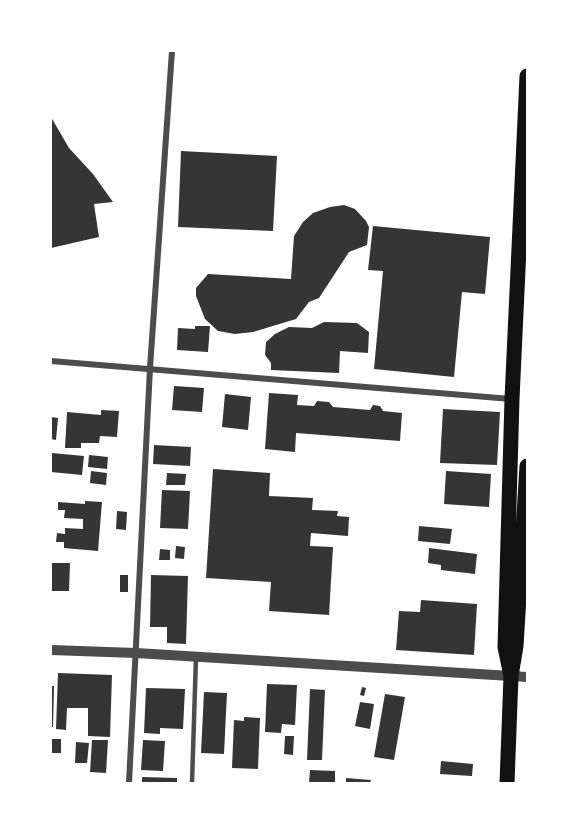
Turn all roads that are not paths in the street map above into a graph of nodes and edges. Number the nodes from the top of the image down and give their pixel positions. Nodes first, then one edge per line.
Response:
1 (172, 51) edge
2 (527, 76) edge
3 (51, 361) edge
4 (150, 368) junction
5 (512, 399) junction
6 (527, 466) edge
7 (51, 650) edge
8 (136, 653) junction
9 (196, 657) junction
10 (511, 676) junction
11 (527, 677) edge
12 (129, 783) edge
13 (192, 783) edge
14 (507, 783) edge

1 - 4 street
2 - 5 main road
3 - 4 street
4 - 5 street
4 - 8 street
5 - 10 main road
6 - 10 main road
7 - 8 street
8 - 9 street
8 - 12 street
9 - 10 street
9 - 13 lane
10 - 11 street
10 - 14 main road

